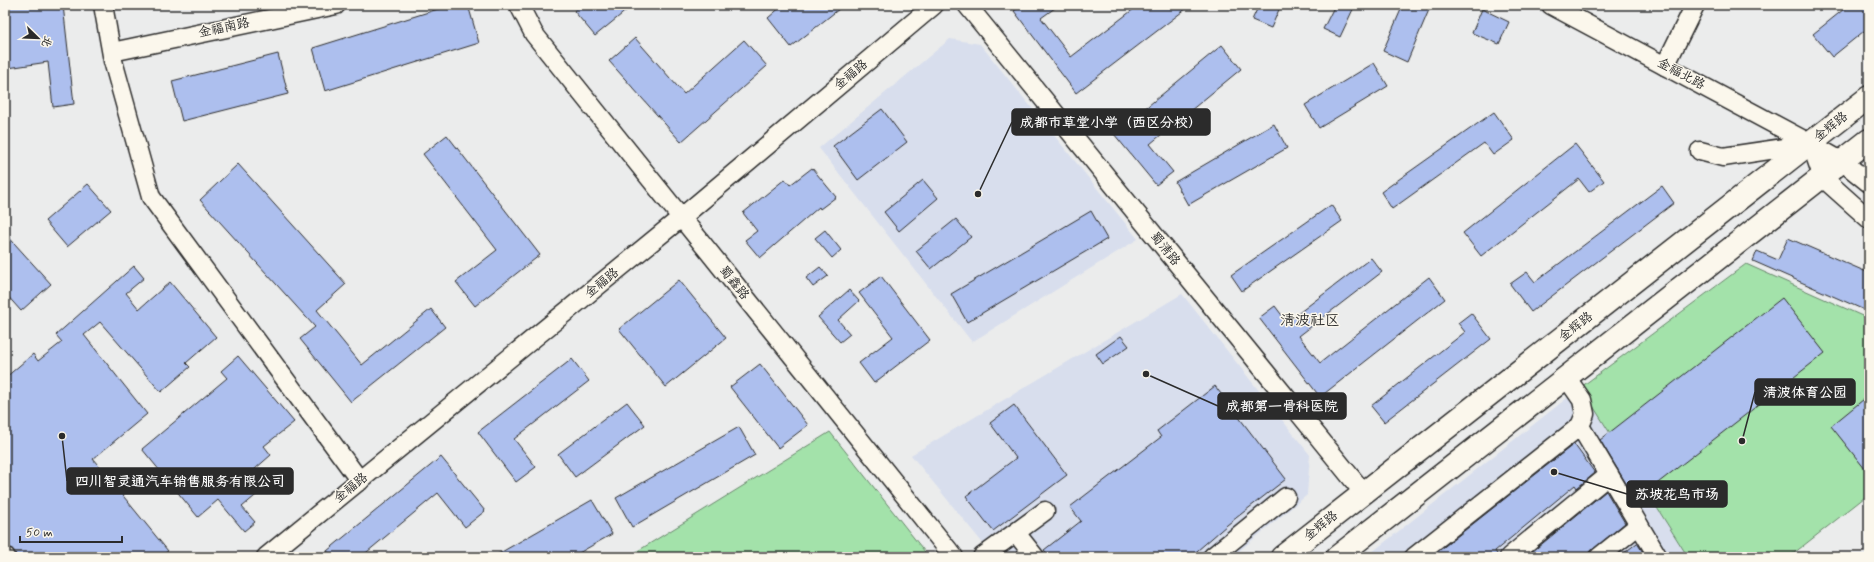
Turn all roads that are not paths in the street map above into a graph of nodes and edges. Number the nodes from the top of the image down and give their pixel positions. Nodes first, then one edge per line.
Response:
1 (103, 5) edge
2 (336, 5) edge
3 (519, 5) edge
4 (934, 5) edge
5 (967, 5) edge
6 (1551, 5) edge
7 (1695, 5) edge
8 (112, 52) junction
9 (1665, 66) junction
10 (1869, 96) edge
11 (1869, 140) edge
12 (1811, 144) junction
13 (1700, 151) dead end
14 (1843, 162) junction
15 (1823, 178) junction
16 (1869, 183) edge
17 (682, 218) junction
18 (1869, 219) edge
19 (1566, 377) junction
20 (1580, 426) junction
21 (1609, 475) junction
22 (360, 481) junction
23 (1363, 492) junction
24 (1286, 497) dead end
25 (1046, 511) dead end
26 (1639, 525) junction
27 (1016, 533) junction
28 (1222, 554) edge
29 (266, 557) edge
30 (954, 557) edge
31 (982, 557) edge
32 (1034, 557) edge
33 (1282, 557) edge
34 (1337, 557) edge
35 (1414, 557) edge
36 (1509, 557) edge
37 (1599, 557) edge
38 (1658, 557) edge

1 - 8 street
2 - 8 street, 金福南路
3 - 17 street, 蜀鑫路
4 - 17 street, 金福路
5 - 23 street, 蜀清路
6 - 9 street, 金福北路
7 - 9 street
8 - 22 street
9 - 12 street, 金福北路
10 - 12 main road, 金辉路
11 - 14 main road
12 - 13 street
12 - 14 street, 金福北路
12 - 15 street
12 - 23 main road, 金辉路
14 - 15 main road
14 - 16 street, 金福北路
15 - 18 street
15 - 19 main road
17 - 22 street, 金福路
17 - 30 street, 蜀鑫路
19 - 20 street
19 - 34 main road
20 - 21 street
20 - 35 street
21 - 26 street
21 - 36 street
22 - 29 street, 金福路
23 - 33 main road, 金辉路
24 - 28 street
25 - 27 street
26 - 37 street
26 - 38 street
27 - 31 street
27 - 32 street

